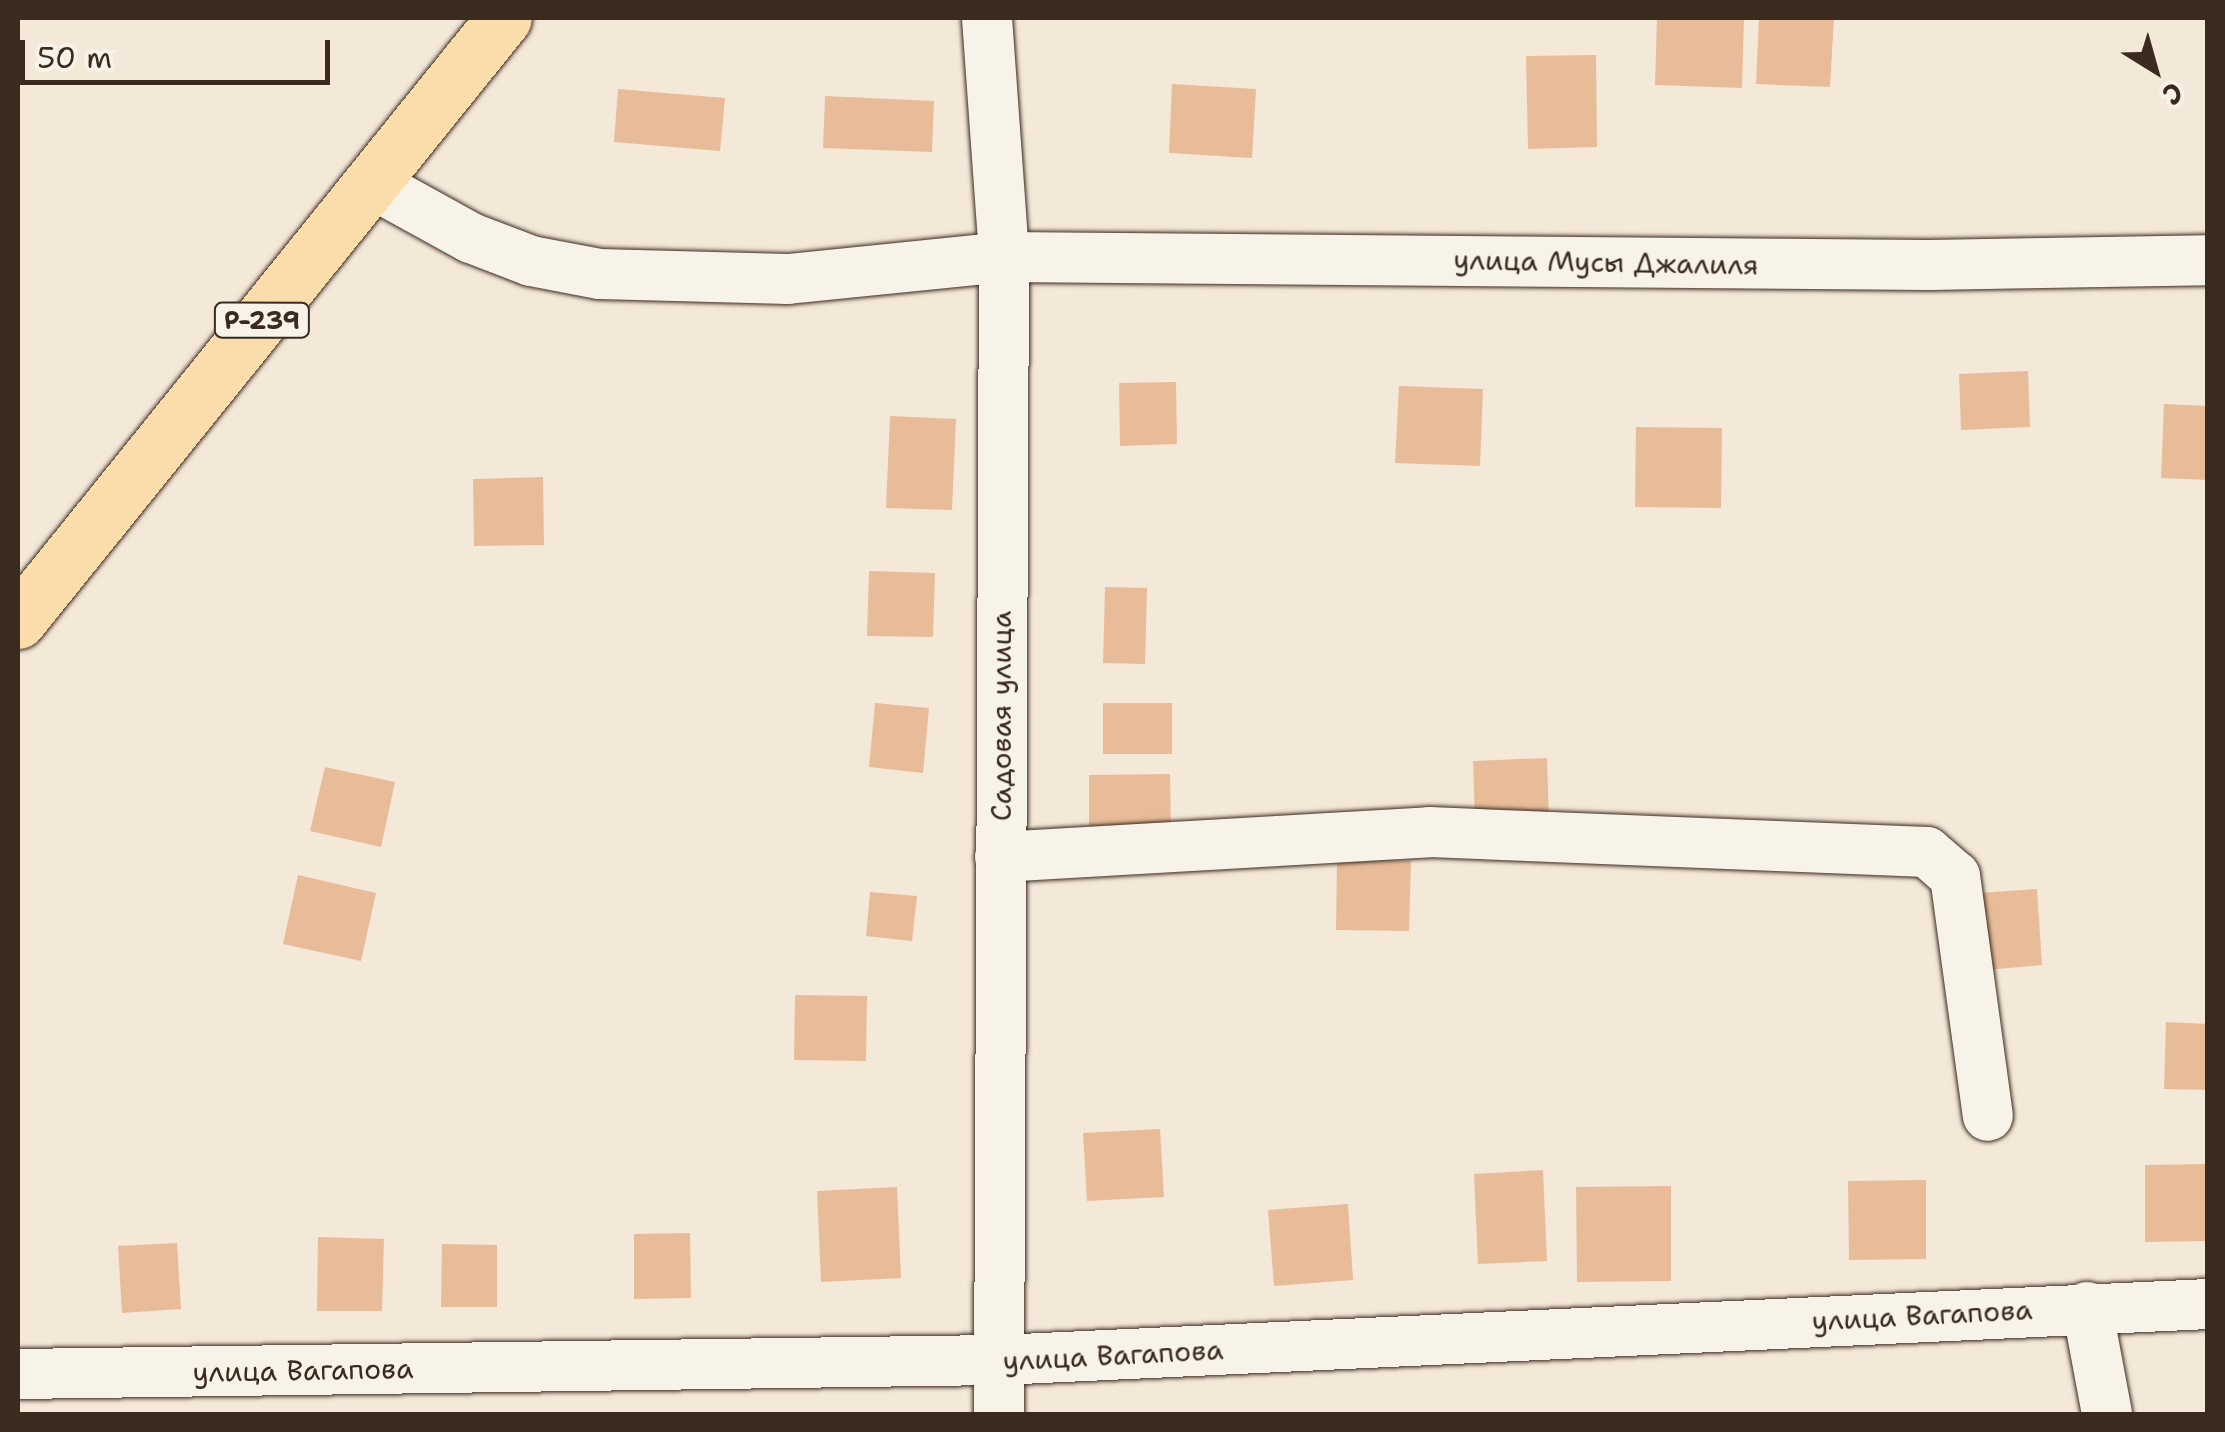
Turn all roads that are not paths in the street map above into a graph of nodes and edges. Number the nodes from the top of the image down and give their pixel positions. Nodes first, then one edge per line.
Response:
1 (504, 18) edge
2 (988, 18) edge
3 (373, 184) junction
4 (1004, 257) junction
5 (2208, 260) edge
6 (18, 621) edge
7 (1000, 857) junction
8 (1988, 1116) dead end
9 (2208, 1304) edge
10 (2087, 1308) junction
11 (998, 1360) junction
12 (18, 1374) edge
13 (999, 1414) edge
14 (2106, 1414) edge

1 - 3 highway, Р-239
2 - 4 street, Садовая улица
3 - 4 street, улица Мусы Джалиля
3 - 6 highway, Р-239
4 - 5 street, улица Мусы Джалиля
4 - 7 street, Садовая улица
7 - 8 street
7 - 11 street, Садовая улица
9 - 10 street, улица Вагапова
10 - 11 street, улица Вагапова
10 - 14 street
11 - 12 street, улица Вагапова
11 - 13 street, Садовая улица

